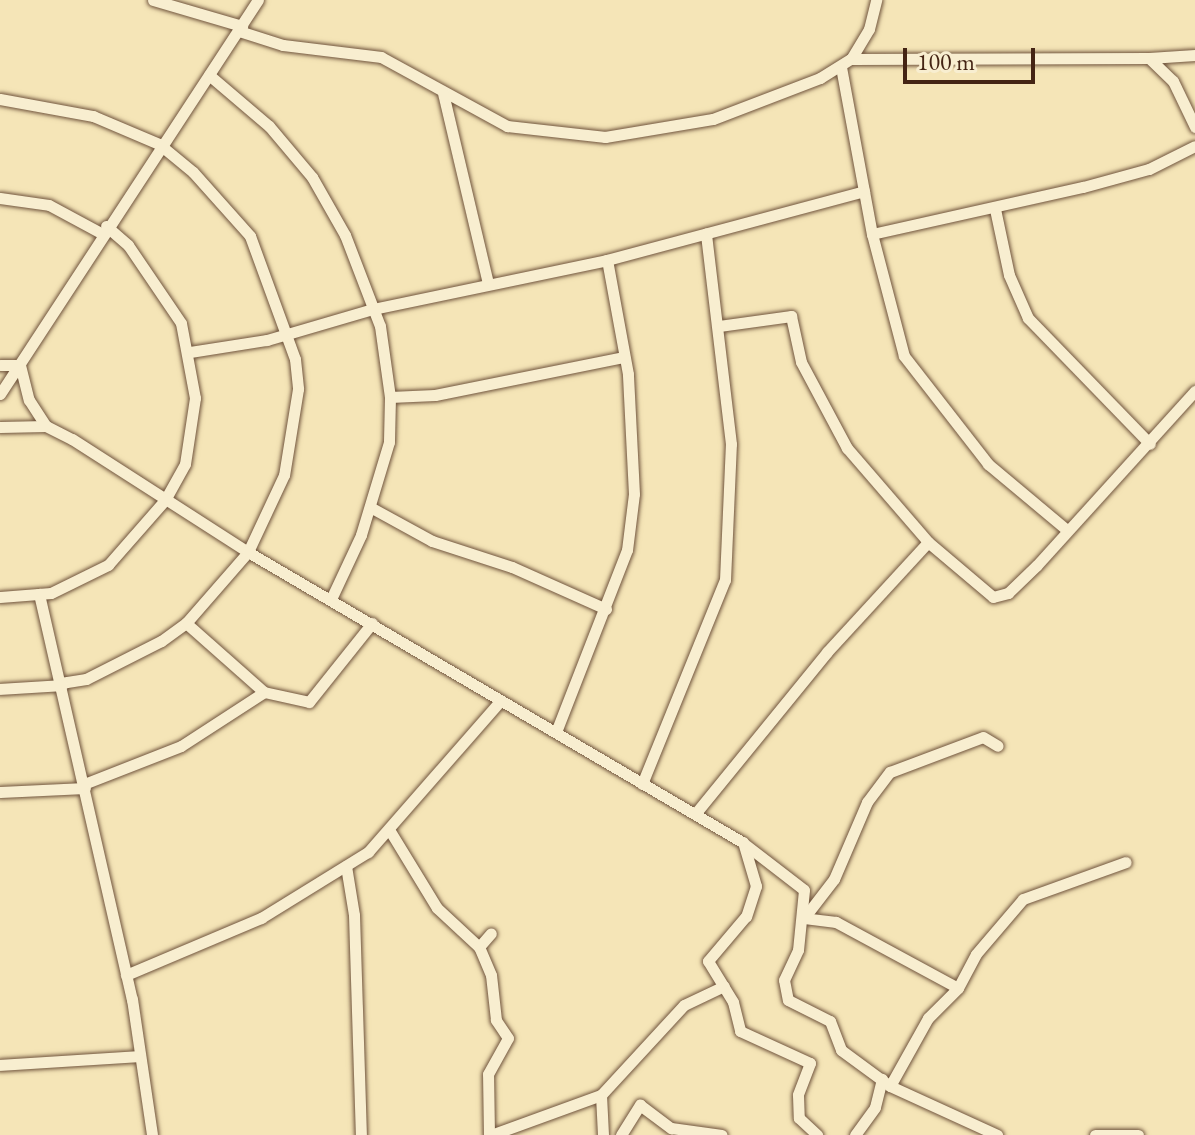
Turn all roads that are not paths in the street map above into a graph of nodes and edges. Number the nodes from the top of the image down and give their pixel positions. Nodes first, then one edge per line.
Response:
1 (153, 0) edge
2 (258, 0) edge
3 (876, 0) edge
4 (240, 29) junction
5 (1195, 55) edge
6 (1149, 58) junction
7 (851, 59) junction
8 (841, 67) junction
9 (209, 75) junction
10 (443, 93) junction
11 (0, 99) edge
12 (1195, 127) edge
13 (159, 144) junction
14 (1195, 146) edge
15 (864, 191) junction
16 (0, 198) edge
17 (995, 209) junction
18 (103, 229) junction
19 (706, 233) junction
20 (872, 234) junction
21 (607, 260) junction
22 (488, 283) junction
23 (373, 309) junction
24 (719, 326) junction
25 (289, 334) junction
26 (190, 352) junction
27 (624, 357) junction
28 (0, 365) edge
29 (20, 365) junction
30 (1195, 391) edge
31 (0, 394) edge
32 (390, 397) junction
33 (46, 426) junction
34 (0, 427) edge
35 (1150, 444) junction
36 (165, 500) junction
37 (370, 507) junction
38 (1067, 530) junction
39 (928, 542) junction
40 (248, 552) junction
41 (39, 594) junction
42 (0, 597) edge
43 (331, 599) junction
44 (606, 609) junction
45 (186, 623) junction
46 (372, 623) junction
47 (62, 684) junction
48 (0, 689) edge
49 (264, 692) junction
50 (500, 701) junction
51 (556, 732) junction
52 (998, 746) dead end
53 (642, 784) junction
54 (85, 786) junction
55 (0, 792) edge
56 (695, 814) junction
57 (390, 831) junction
58 (742, 842) junction
59 (1126, 862) dead end
60 (346, 866) junction
61 (804, 918) junction
62 (491, 933) dead end
63 (479, 947) junction
64 (126, 975) junction
65 (724, 986) junction
66 (958, 988) junction
67 (139, 1056) junction
68 (0, 1065) edge
69 (886, 1082) junction
70 (601, 1095) junction
71 (530, 1122) junction
72 (152, 1135) edge
73 (361, 1135) edge
74 (490, 1135) edge
75 (539, 1135) edge
76 (603, 1135) edge
77 (621, 1135) edge
78 (722, 1135) edge
79 (817, 1135) edge
80 (855, 1135) edge
81 (997, 1135) edge
82 (1095, 1135) edge
83 (1138, 1135) edge

1 - 4 street
2 - 4 street
3 - 7 street
4 - 9 street
4 - 10 street
5 - 6 street
6 - 7 street
6 - 12 street
7 - 8 street
8 - 10 street
8 - 15 street
9 - 13 street
9 - 23 street
10 - 22 street
11 - 13 street
13 - 18 street
13 - 25 street
14 - 17 street
15 - 19 street
15 - 20 street
16 - 18 street
17 - 20 street
17 - 35 street
18 - 26 street
18 - 29 street
19 - 21 street
19 - 24 street
20 - 38 street
21 - 22 street
21 - 27 street
22 - 23 street
23 - 25 street
23 - 32 street
24 - 39 street
24 - 53 street
25 - 26 street
25 - 40 street
26 - 36 street
27 - 32 street
27 - 44 street
28 - 29 street
29 - 31 street
29 - 33 street
30 - 35 street
32 - 37 street
33 - 34 street
33 - 36 street
35 - 38 street
36 - 40 street
36 - 41 street
37 - 43 street
37 - 44 street
38 - 39 street
39 - 56 street
40 - 43 street
40 - 45 street
41 - 42 street
41 - 47 street
43 - 46 street
44 - 51 street
45 - 47 street
45 - 49 street
46 - 49 street
46 - 50 street
47 - 48 street
47 - 54 street
49 - 54 street
50 - 51 street
50 - 57 street
51 - 53 street
52 - 61 street
53 - 56 street
54 - 55 street
54 - 64 street
56 - 58 street
57 - 60 street
57 - 63 street
58 - 61 street
58 - 65 street
59 - 66 street
60 - 64 street
60 - 73 street
61 - 66 street
61 - 69 street
62 - 63 street
63 - 74 street
64 - 67 street
65 - 70 street
65 - 79 street
66 - 69 street
67 - 68 street
67 - 72 street
69 - 80 street
69 - 81 street
70 - 71 street
70 - 76 street
71 - 74 street
71 - 75 street
77 - 78 street
82 - 83 street

